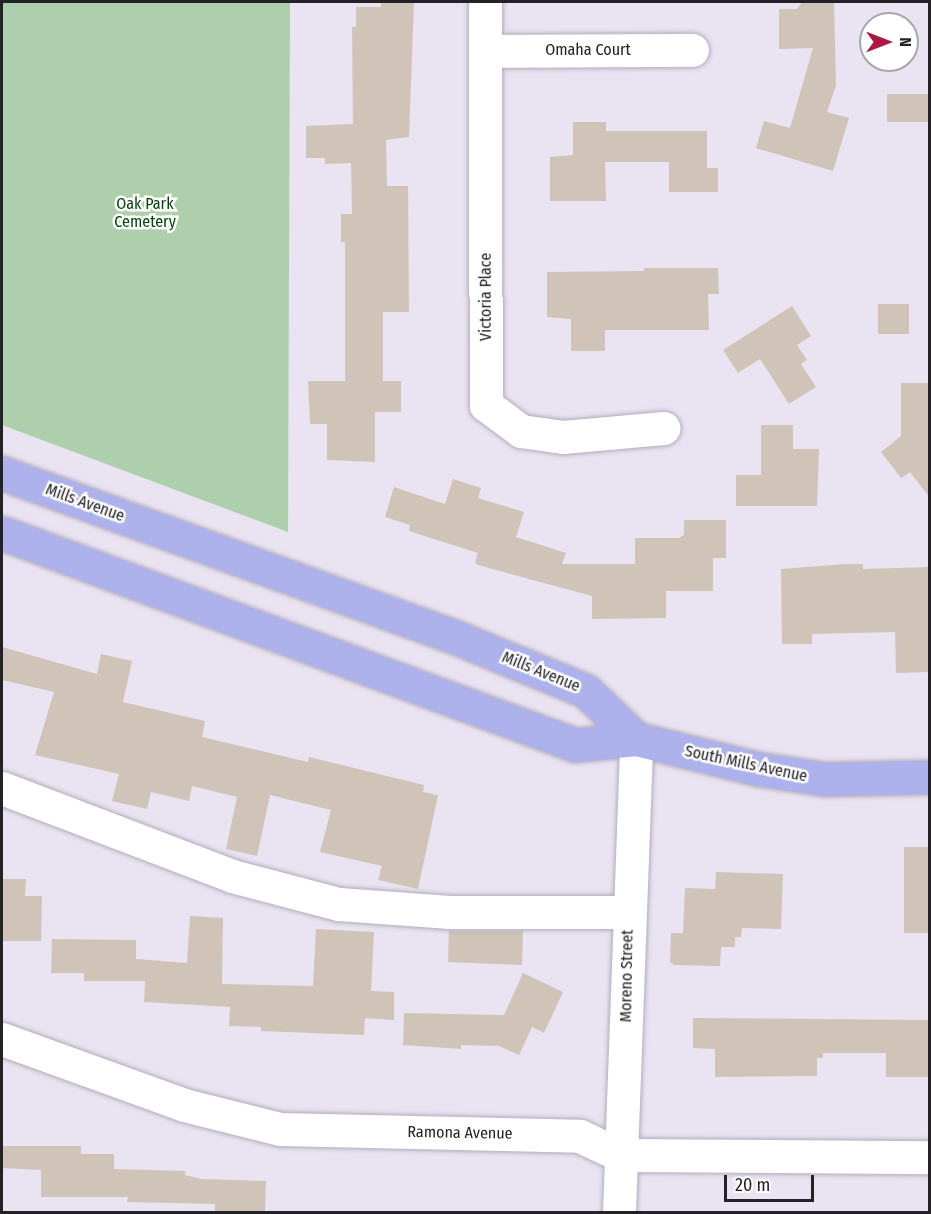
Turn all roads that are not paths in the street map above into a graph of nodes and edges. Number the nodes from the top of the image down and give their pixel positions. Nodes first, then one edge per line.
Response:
1 (485, 2) edge
2 (692, 50) dead end
3 (485, 51) junction
4 (664, 428) dead end
5 (2, 473) edge
6 (2, 533) edge
7 (636, 739) junction
8 (930, 777) edge
9 (2, 788) edge
10 (628, 912) junction
11 (2, 1039) edge
12 (620, 1155) junction
13 (930, 1157) edge
14 (619, 1212) edge

1 - 3 street, Victoria Place
2 - 3 street, Omaha Court
3 - 4 street, Victoria Place
5 - 7 main road, Mills Avenue
6 - 7 main road
7 - 8 main road, South Mills Avenue
7 - 10 street, Moreno Street
9 - 10 street
10 - 12 street, Moreno Street
11 - 12 street, Ramona Avenue
12 - 13 street, Ramona Avenue
12 - 14 street, Moreno Street

